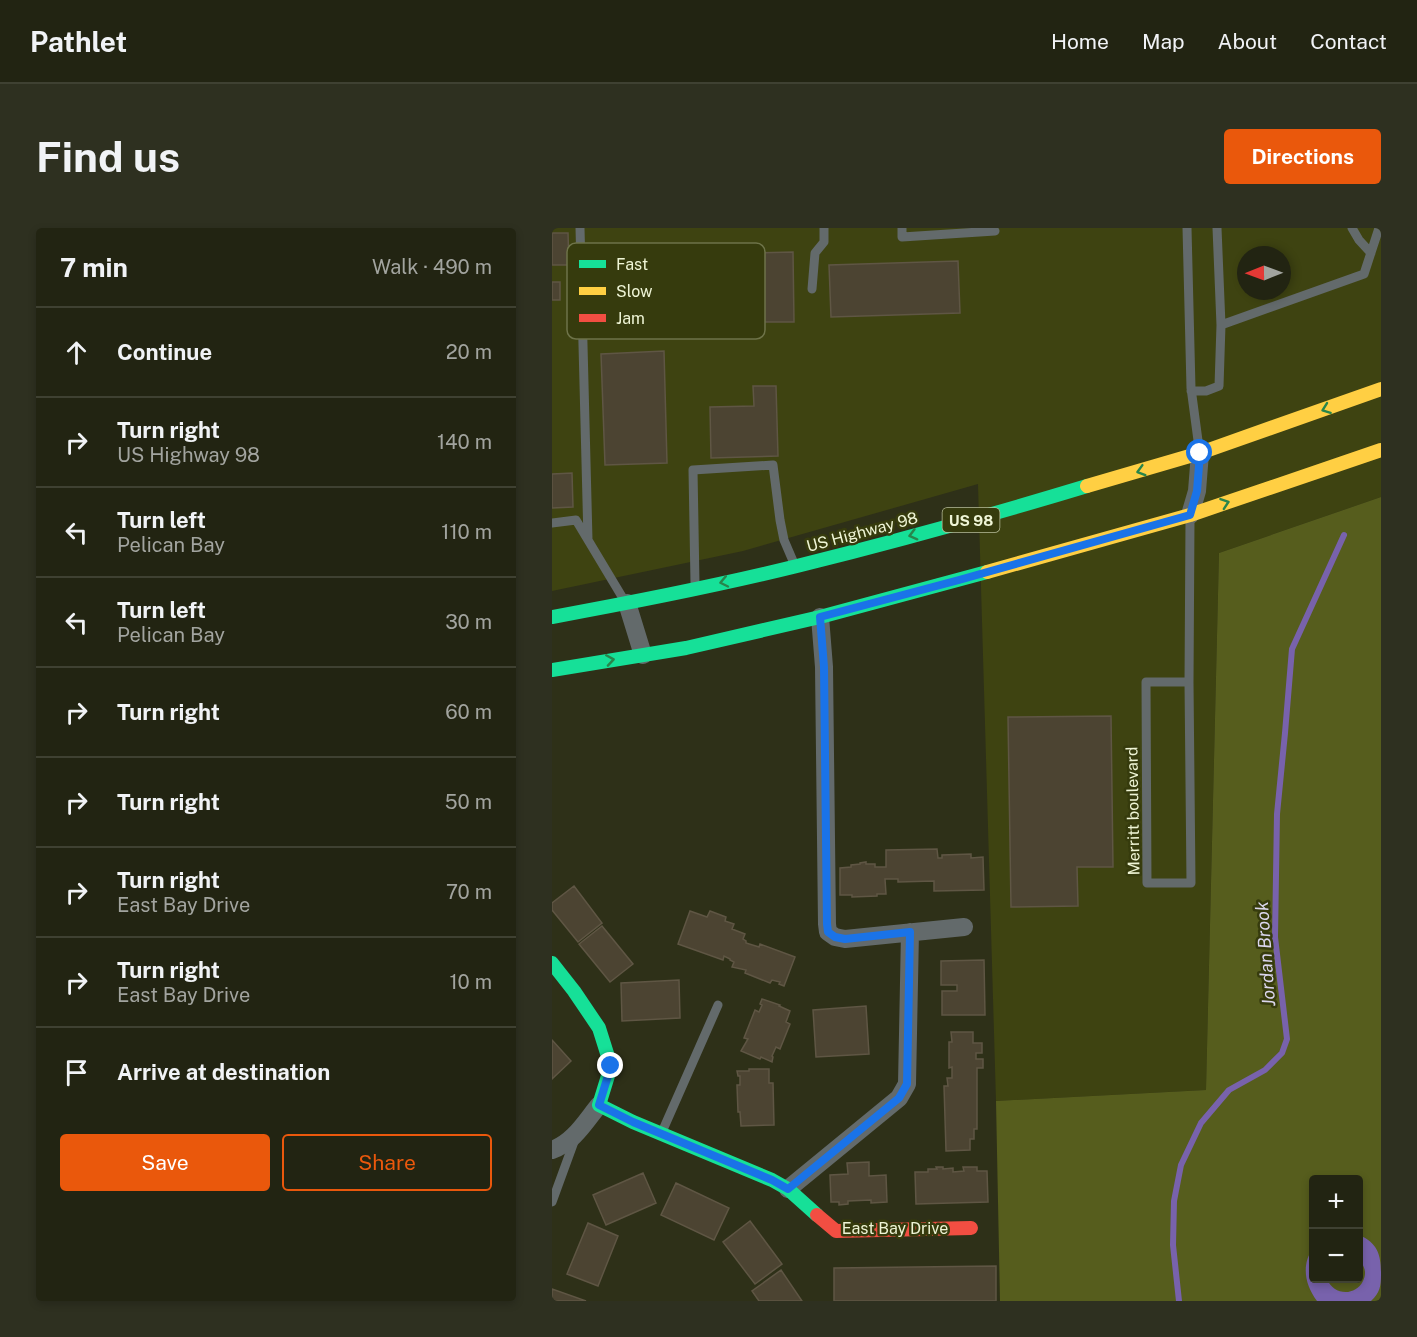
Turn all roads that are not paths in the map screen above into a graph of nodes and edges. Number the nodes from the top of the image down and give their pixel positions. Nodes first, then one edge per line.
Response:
1 (580, 228) edge
2 (824, 228) edge
3 (902, 228) edge
4 (1187, 228) edge
5 (1216, 228) edge
6 (1352, 228) edge
7 (1379, 228) edge
8 (995, 231) dead end
9 (580, 243) edge
10 (1371, 253) junction
11 (812, 289) dead end
12 (1221, 325) junction
13 (583, 339) edge
14 (1381, 389) edge
15 (1191, 391) junction
16 (1381, 450) edge
17 (1200, 453) junction
18 (1190, 515) junction
19 (552, 523) edge
20 (588, 540) junction
21 (796, 566) junction
22 (695, 588) junction
23 (627, 603) junction
24 (552, 617) edge
25 (820, 617) junction
26 (642, 655) junction
27 (552, 670) edge
28 (1189, 682) junction
29 (964, 927) dead end
30 (910, 932) junction
31 (552, 963) edge
32 (718, 1005) dead end
33 (599, 1105) junction
34 (577, 1134) junction
35 (661, 1134) junction
36 (552, 1150) edge
37 (788, 1189) junction
38 (552, 1202) edge
39 (971, 1228) dead end

1 - 9 lane
2 - 11 lane
3 - 8 lane
4 - 15 lane
5 - 12 lane
6 - 10 lane
7 - 10 lane
10 - 12 lane
12 - 15 lane
13 - 20 lane
14 -> 17 main road, US Highway 98 / US 98
15 - 17 lane
18 -> 16 main road
17 - 18 street
17 -> 21 main road, US Highway 98 / US 98
18 - 25 main road
18 - 28 lane, Merritt boulevard
19 - 20 lane
20 - 23 lane
21 -> 22 main road, US Highway 98 / US 98
21 - 22 lane
22 - 23 main road, US Highway 98 / US 98
23 - 24 main road, US Highway 98 / US 98
23 - 26 street
25 - 26 main road
25 - 30 street
27 -> 26 main road
28 - 28 lane, Merritt boulevard
29 - 30 street
30 - 37 street
31 - 33 main road
32 - 35 lane
33 - 34 street
33 - 35 main road, East Bay Drive
34 - 36 street
34 - 38 lane
35 - 37 main road, East Bay Drive
37 - 39 main road, East Bay Drive

